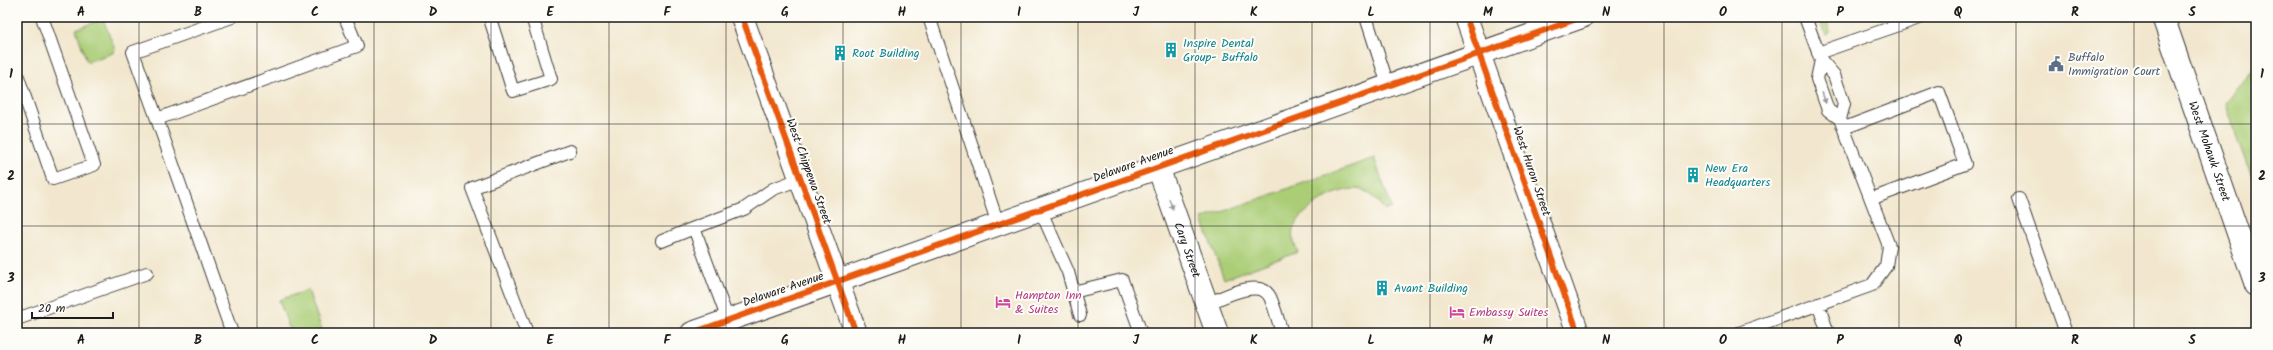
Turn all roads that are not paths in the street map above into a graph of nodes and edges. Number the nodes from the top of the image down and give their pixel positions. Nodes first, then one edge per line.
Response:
1 (42, 17) edge
2 (232, 17) edge
3 (345, 17) edge
4 (532, 17) edge
5 (742, 17) edge
6 (929, 17) edge
7 (1366, 17) edge
8 (1466, 17) edge
9 (1582, 17) edge
10 (1805, 17) edge
11 (1922, 17) edge
12 (2163, 17) edge
13 (491, 22) dead end
14 (1478, 53) junction
15 (1820, 57) junction
16 (17, 74) edge
17 (1388, 85) junction
18 (157, 119) junction
19 (1842, 124) junction
20 (570, 151) dead end
21 (1158, 167) junction
22 (800, 179) junction
23 (1871, 199) junction
24 (2019, 199) dead end
25 (1040, 209) junction
26 (998, 224) junction
27 (694, 228) junction
28 (662, 240) dead end
29 (147, 273) dead end
30 (837, 282) junction
31 (2256, 285) edge
32 (1073, 292) junction
33 (1207, 304) junction
34 (1818, 304) junction
35 (1080, 315) dead end
36 (17, 319) edge
37 (728, 320) junction
38 (232, 333) edge
39 (526, 333) edge
40 (692, 333) edge
41 (856, 333) edge
42 (1141, 333) edge
43 (1217, 333) edge
44 (1282, 333) edge
45 (1578, 333) edge
46 (1739, 333) edge
47 (1828, 333) edge
48 (2066, 333) edge

1 - 16 lane
2 - 18 lane
3 - 18 lane
4 - 13 lane
5 - 22 main road, West Chippewa Street
6 - 26 lane
7 - 17 lane
8 - 14 main road, West Huron Street
9 - 14 main road, Delaware Avenue
10 - 15 lane
11 - 15 lane
12 - 31 main road, West Mohawk Street
14 - 17 main road, Delaware Avenue
14 - 45 main road, West Huron Street
15 - 19 lane
15 -> 19 lane
17 - 21 main road, Delaware Avenue
18 - 38 lane
19 - 23 lane
19 - 23 lane
20 - 39 lane
21 - 25 main road, Delaware Avenue
21 -> 33 main road, Cary Street
22 - 27 lane
22 - 30 main road, West Chippewa Street
23 - 34 lane
24 - 48 lane
25 - 26 main road, Delaware Avenue
25 - 32 lane
26 - 30 main road, Delaware Avenue
27 - 28 lane
27 - 37 lane
29 - 36 lane
30 - 37 main road, Delaware Avenue
30 - 41 main road, West Chippewa Street
32 - 35 lane
32 - 42 lane
33 - 43 main road, Cary Street
33 - 44 lane
34 - 46 lane
34 - 47 lane
37 - 40 main road, Delaware Avenue

